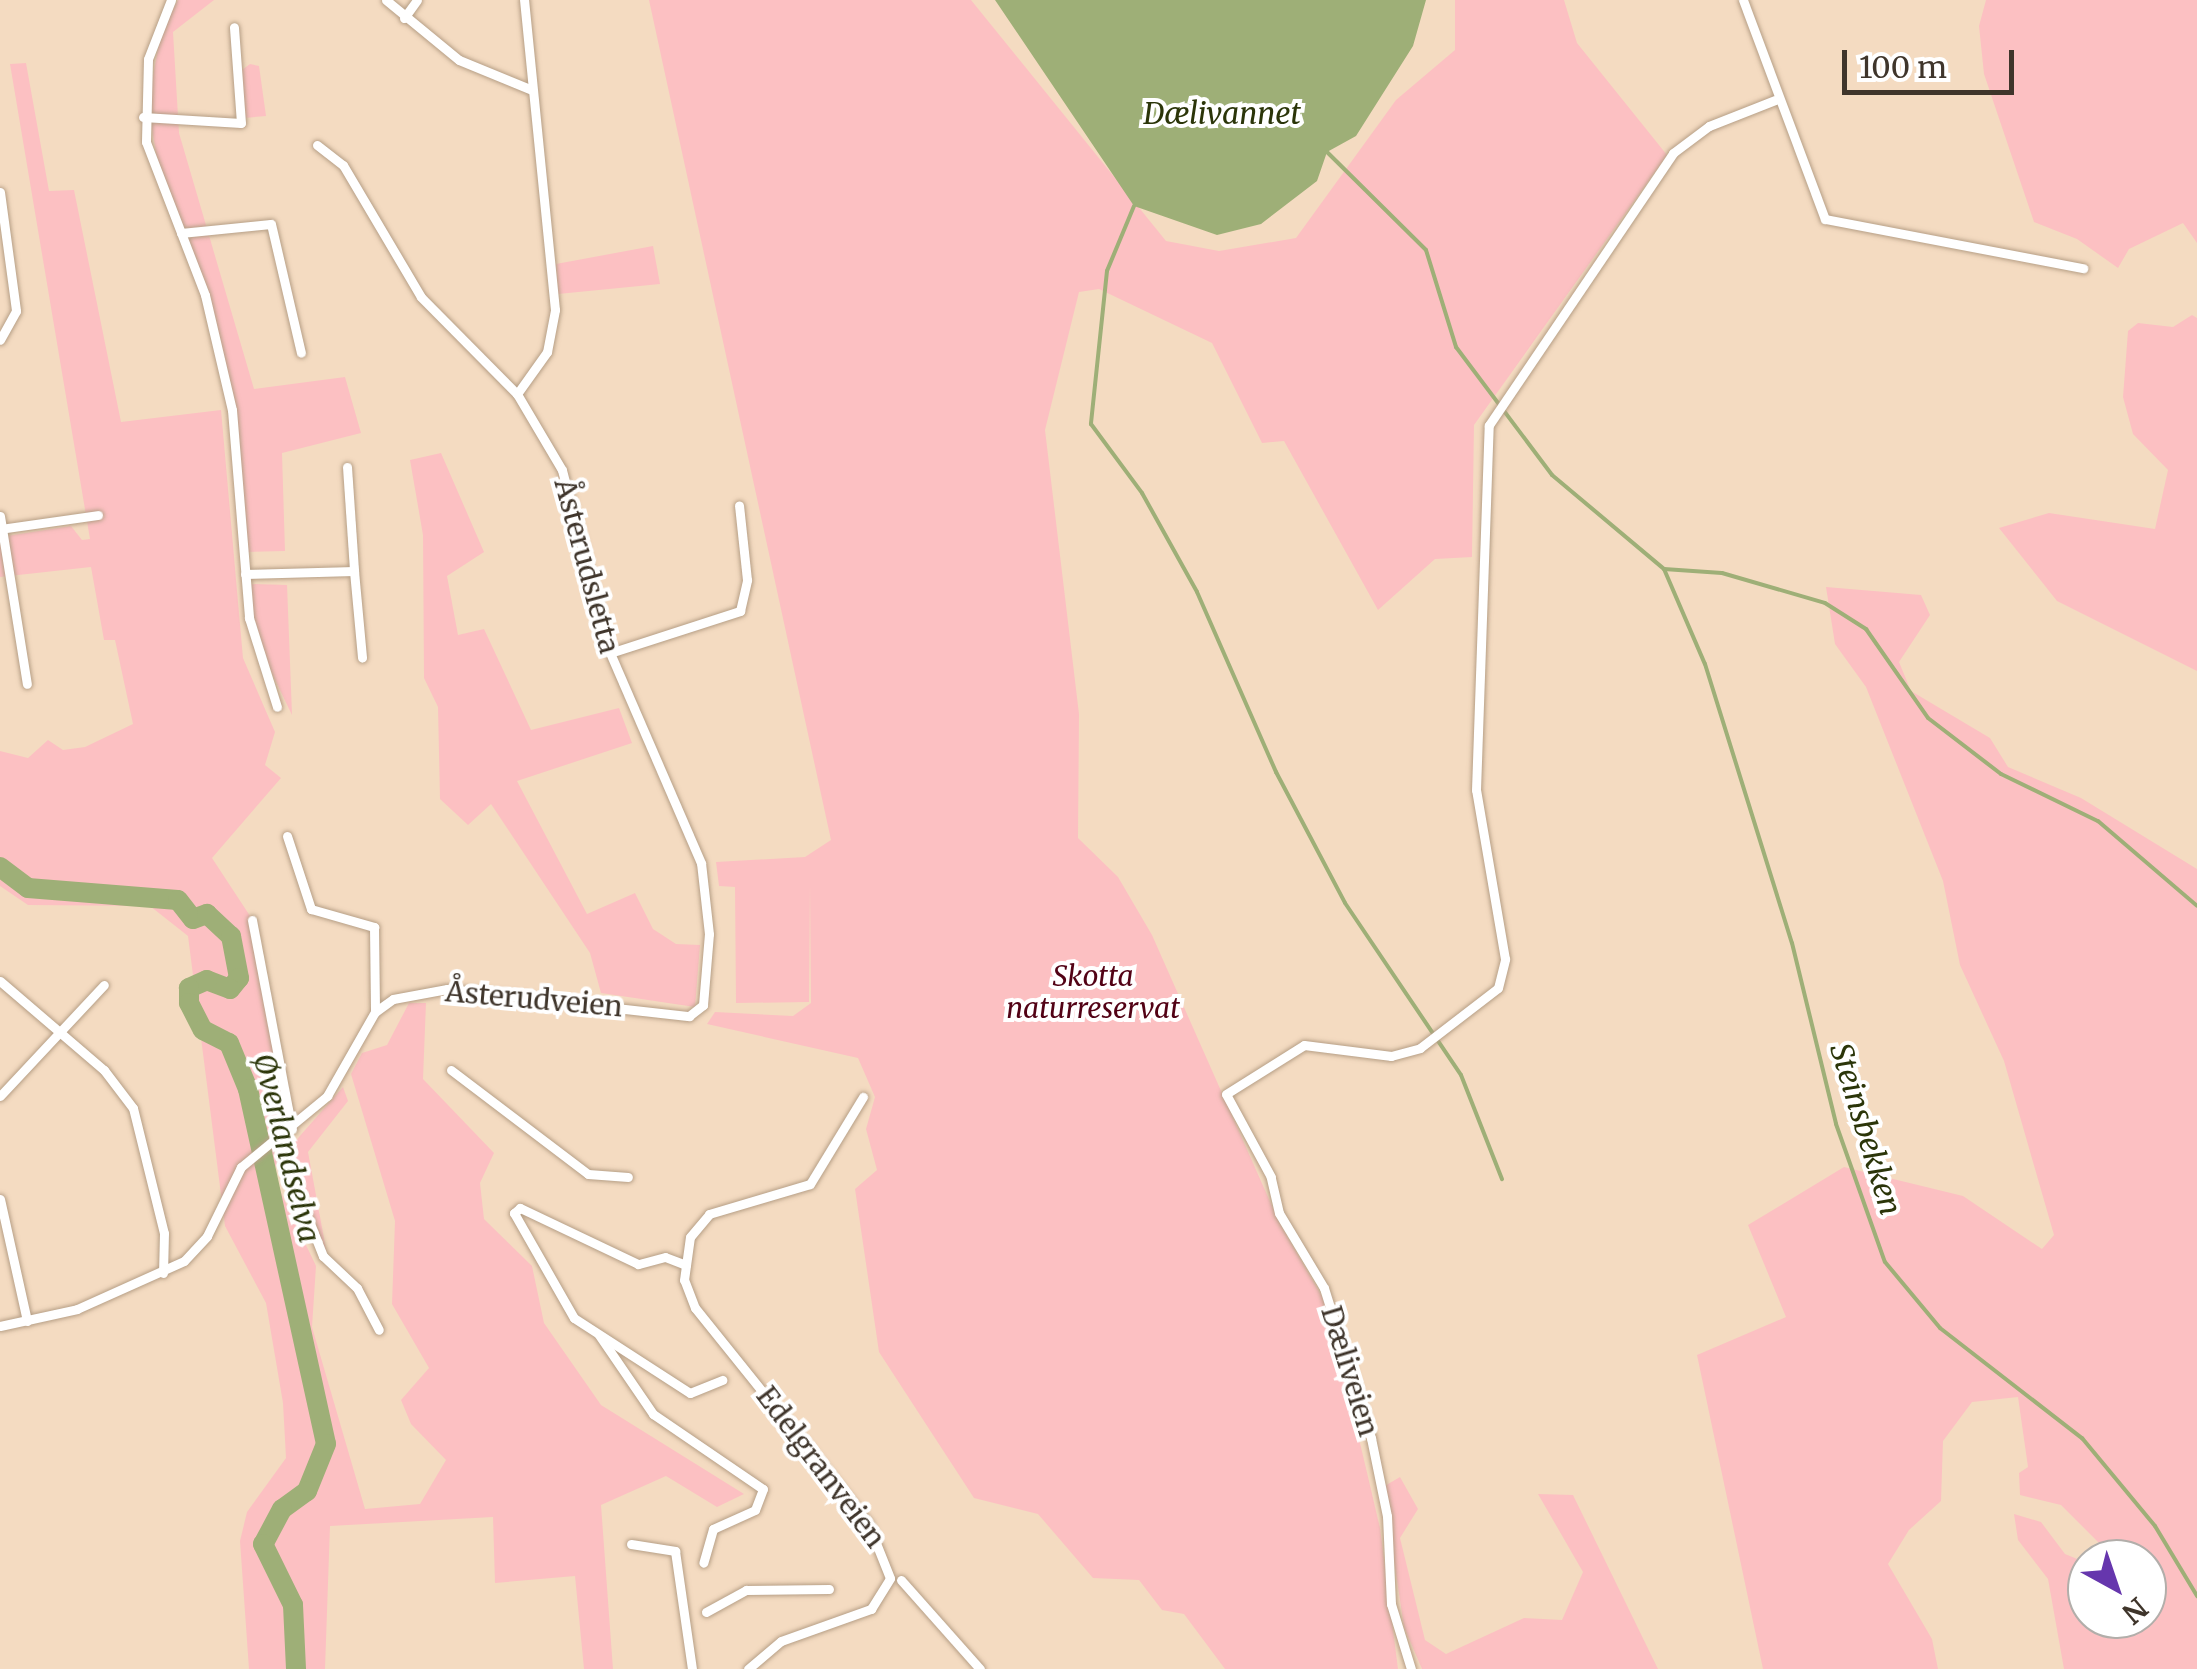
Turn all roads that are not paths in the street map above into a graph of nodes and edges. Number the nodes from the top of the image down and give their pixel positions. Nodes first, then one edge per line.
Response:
1 (171, 0) edge
2 (386, 0) edge
3 (417, 0) edge
4 (524, 0) edge
5 (1743, 0) edge
6 (404, 18) junction
7 (234, 27) dead end
8 (532, 90) junction
9 (1775, 100) junction
10 (143, 117) junction
11 (318, 144) dead end
12 (0, 192) edge
13 (181, 233) junction
14 (2083, 268) dead end
15 (0, 340) edge
16 (301, 353) dead end
17 (517, 394) junction
18 (347, 467) dead end
19 (738, 505) dead end
20 (98, 515) dead end
21 (0, 516) edge
22 (1, 529) edge
23 (354, 571) junction
24 (245, 574) junction
25 (610, 654) junction
26 (362, 658) dead end
27 (27, 684) dead end
28 (277, 707) dead end
29 (287, 836) dead end
30 (252, 920) dead end
31 (0, 982) edge
32 (104, 985) dead end
33 (375, 1012) junction
34 (698, 1015) joint
35 (59, 1032) junction
36 (451, 1070) dead end
37 (0, 1096) edge
38 (863, 1096) dead end
39 (292, 1129) junction
40 (277, 1140) junction
41 (628, 1177) dead end
42 (0, 1199) edge
43 (686, 1265) junction
44 (163, 1273) junction
45 (27, 1321) junction
46 (0, 1326) edge
47 (594, 1328) junction
48 (379, 1330) dead end
49 (723, 1380) dead end
50 (631, 1544) dead end
51 (703, 1562) dead end
52 (901, 1580) dead end
53 (829, 1589) dead end
54 (706, 1612) dead end
55 (692, 1669) edge
56 (748, 1669) edge
57 (980, 1669) edge
58 (1411, 1669) edge

1 - 10 street
2 - 6 street
3 - 6 street
4 - 8 street
5 - 9 street
6 - 8 street
7 - 10 street
8 - 17 street
9 - 14 street
9 - 58 street, Dæliveien
10 - 13 street
11 - 17 street, Åsterudsletta
12 - 15 street
13 - 16 street
13 - 24 street
17 - 25 street, Åsterudsletta
18 - 23 street
19 - 25 street
20 - 22 street
21 - 22 street
22 - 27 street
23 - 24 street
23 - 26 street
24 - 28 street
25 - 34 street, Åsterudsletta
29 - 33 street
30 - 39 street
31 - 35 street
32 - 35 street
33 - 34 street, Åsterudveien
33 - 39 street
35 - 37 street
35 - 44 street
36 - 41 street
38 - 43 street
39 - 40 street
40 - 44 street
40 - 48 street
42 - 45 street
43 - 47 street
43 - 56 street, Edelgranveien
44 - 45 street
45 - 46 street
47 - 49 street
47 - 51 street
50 - 55 street
52 - 57 street
53 - 54 street

